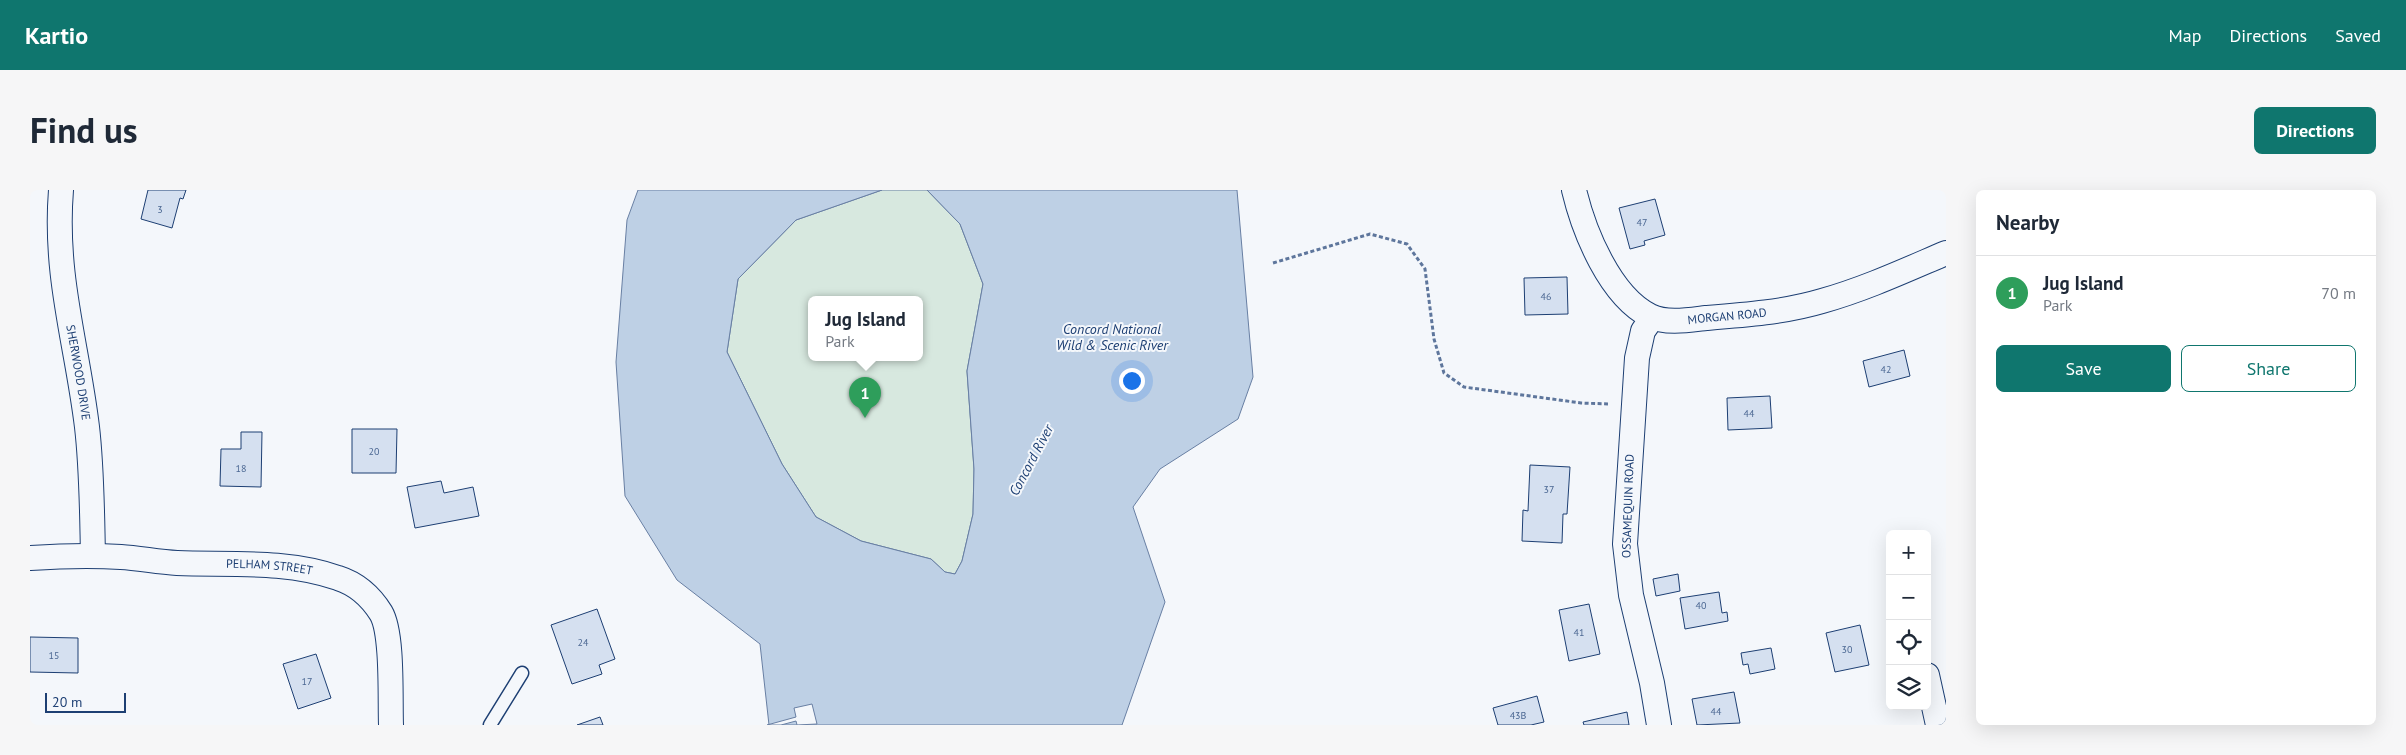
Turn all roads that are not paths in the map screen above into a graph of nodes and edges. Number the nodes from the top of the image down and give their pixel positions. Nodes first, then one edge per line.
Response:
1 (61, 190) edge
2 (1574, 190) edge
3 (1946, 253) edge
4 (1652, 318) junction
5 (93, 556) junction
6 (30, 558) edge
7 (522, 673) dead end
8 (1931, 693) edge
9 (391, 725) edge
10 (490, 725) edge
11 (1659, 725) edge
12 (1938, 725) edge

1 - 5 street, SHERWOOD DRIVE
2 - 4 street
3 - 4 street, MORGAN ROAD
4 - 11 street, OSSAMEQUIN ROAD
5 - 6 street, PELHAM STREET
5 - 9 street, PELHAM STREET
7 - 10 lane
8 - 12 street

